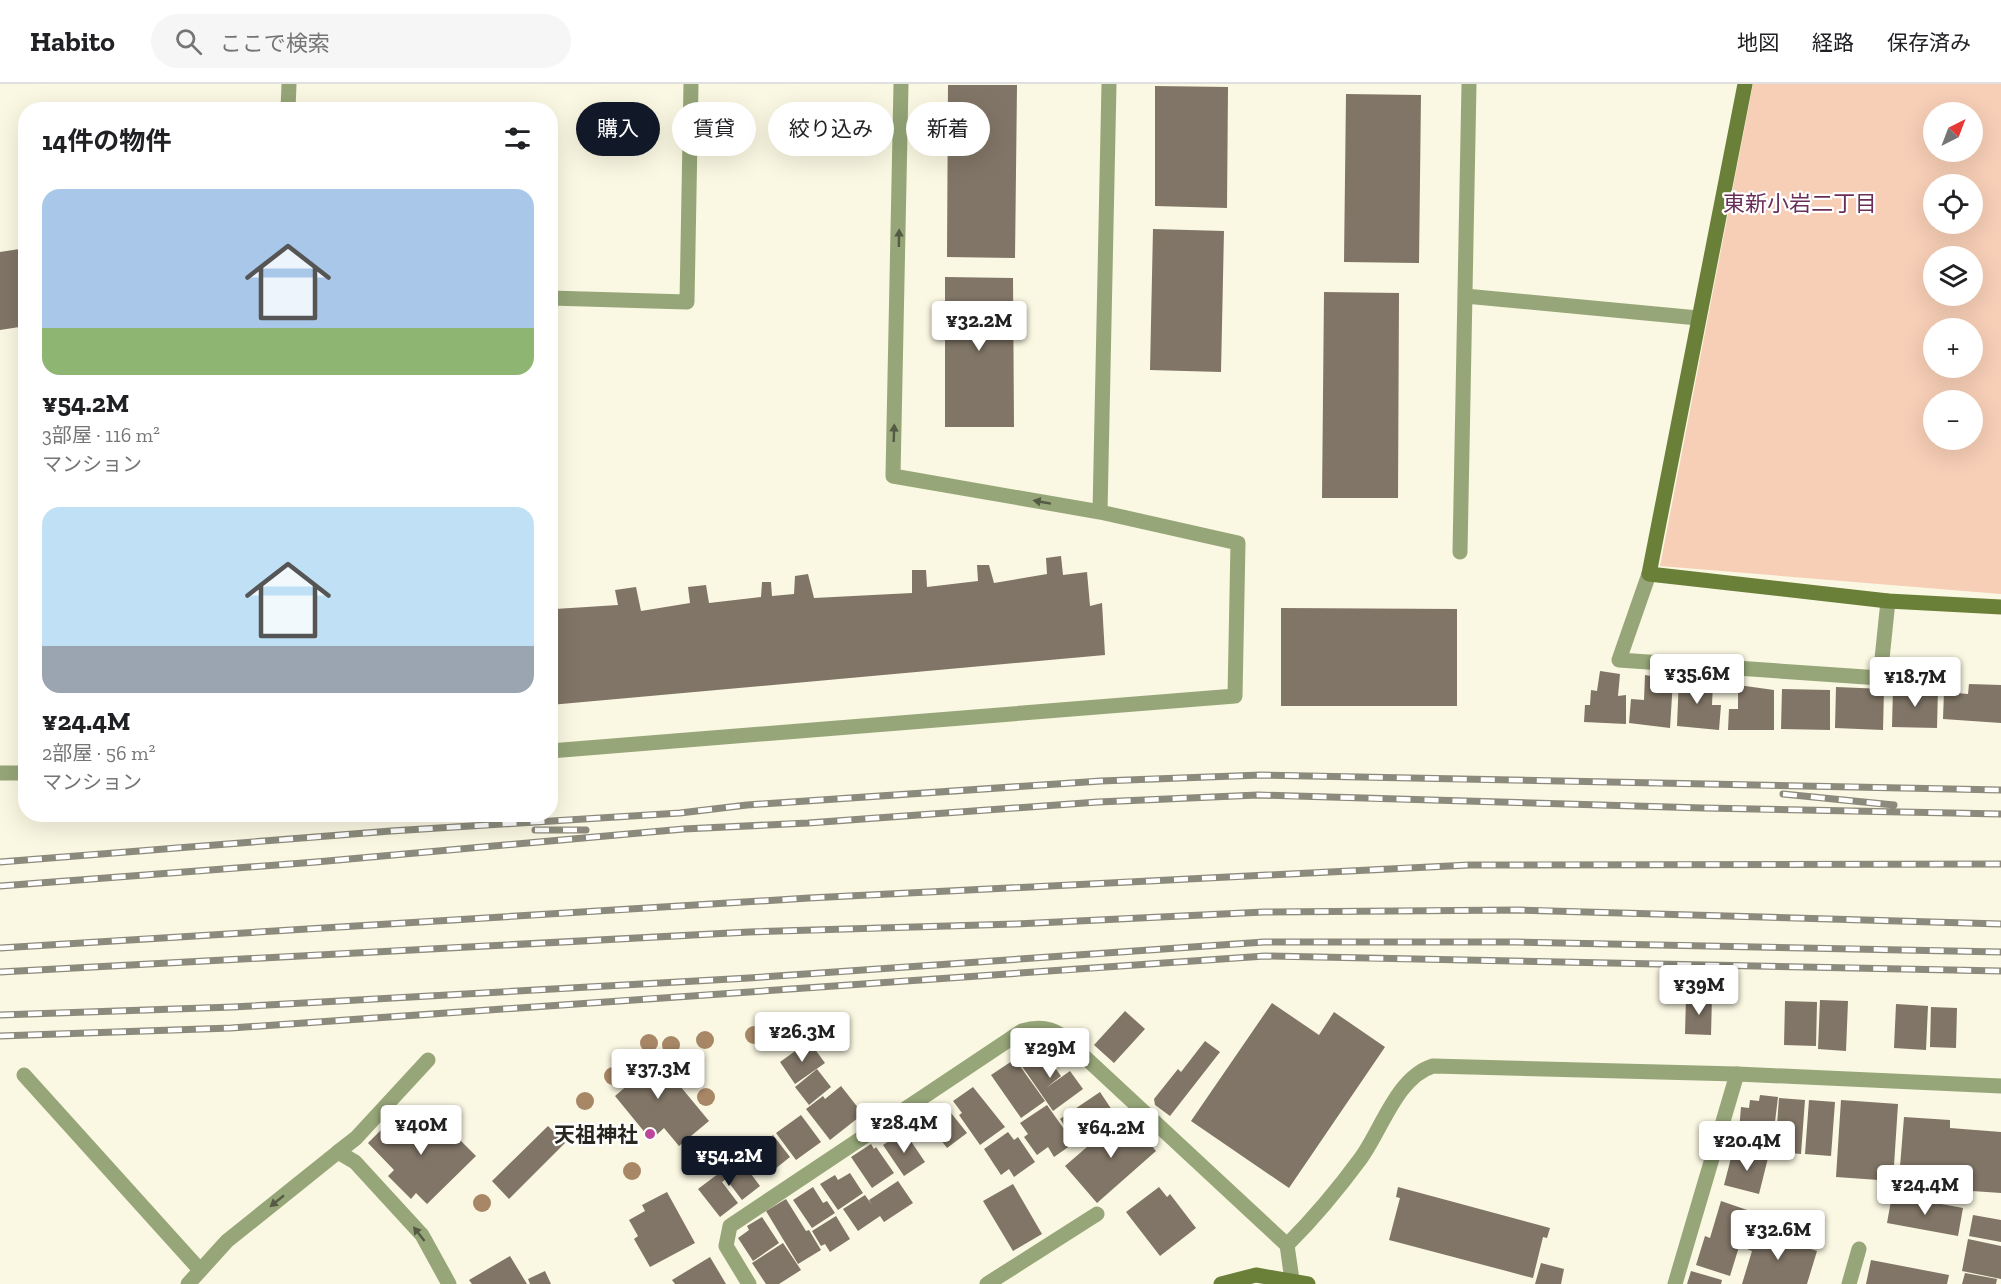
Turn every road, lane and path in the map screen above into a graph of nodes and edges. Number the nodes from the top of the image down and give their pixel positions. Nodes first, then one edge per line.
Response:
1 (289, 84) edge
2 (691, 84) edge
3 (901, 84) edge
4 (1109, 84) edge
5 (1469, 84) edge
6 (1744, 84) edge
7 (288, 102) edge
8 (1465, 296) junction
9 (558, 298) edge
10 (1698, 318) junction
11 (1100, 512) junction
12 (1460, 552) dead end
13 (1649, 574) junction
14 (1888, 601) junction
15 (2001, 607) edge
16 (558, 750) edge
17 (0, 773) edge
18 (18, 773) edge
19 (428, 1060) dead end
20 (1737, 1074) junction
21 (24, 1075) dead end
22 (2001, 1086) edge
23 (339, 1152) junction
24 (1096, 1214) dead end
25 (1287, 1245) junction
26 (1859, 1249) dead end
27 (200, 1270) junction
28 (1292, 1280) junction
29 (188, 1284) edge
30 (449, 1284) edge
31 (749, 1284) edge
32 (987, 1284) edge
33 (1221, 1284) edge
34 (1308, 1284) edge
35 (1676, 1284) edge
36 (1849, 1284) edge

1 - 7 street
2 - 9 street
11 -> 3 street
4 - 11 street
5 - 8 street
6 - 10 street
8 - 10 street
8 - 12 street
10 - 13 street
11 - 16 street
13 - 14 street
13 - 14 street
14 - 15 street
17 - 18 street
19 - 23 street
20 - 22 street
20 - 25 street
20 - 35 street
21 - 27 street
23 -> 27 street
30 -> 23 street
24 - 32 street
25 - 28 street
25 - 31 street
26 - 36 street
27 - 29 street
28 - 33 street
28 - 34 street

